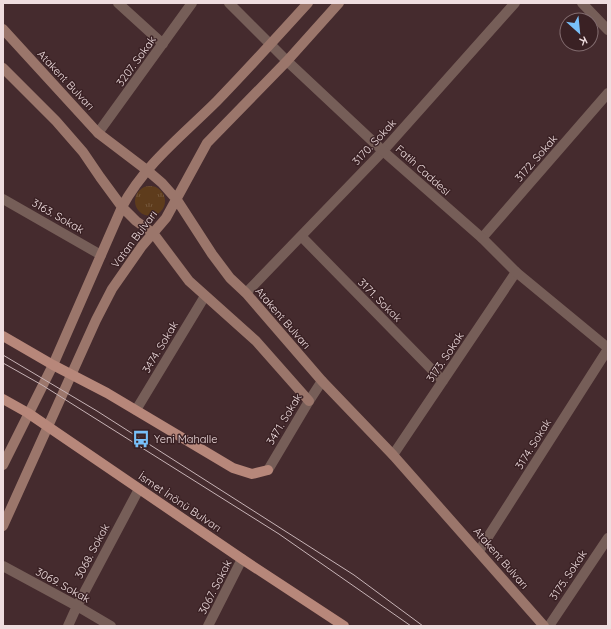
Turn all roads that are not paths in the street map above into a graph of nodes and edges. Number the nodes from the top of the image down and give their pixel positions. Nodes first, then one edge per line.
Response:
1 (118, 3) edge
2 (192, 3) edge
3 (229, 3) edge
4 (308, 3) edge
5 (339, 3) edge
6 (515, 3) edge
7 (582, 3) edge
8 (3, 29) edge
9 (608, 30) edge
10 (163, 44) junction
11 (270, 44) junction
12 (287, 61) junction
13 (3, 68) edge
14 (608, 93) edge
15 (98, 133) junction
16 (383, 151) junction
17 (148, 171) junction
18 (3, 199) edge
19 (177, 200) junction
20 (122, 207) junction
21 (154, 233) junction
22 (301, 236) junction
23 (482, 238) junction
24 (101, 255) junction
25 (516, 272) junction
26 (246, 293) junction
27 (205, 296) junction
28 (3, 336) edge
29 (608, 348) edge
30 (53, 365) junction
31 (72, 375) junction
32 (322, 381) junction
33 (443, 381) junction
34 (3, 399) edge
35 (308, 401) junction
36 (136, 410) junction
37 (28, 413) junction
38 (48, 427) junction
39 (393, 455) junction
40 (3, 465) edge
41 (268, 470) joint
42 (139, 489) junction
43 (3, 526) edge
44 (608, 538) edge
45 (479, 551) junction
46 (242, 559) junction
47 (3, 566) edge
48 (77, 606) junction
49 (68, 626) edge
50 (111, 626) edge
51 (208, 626) edge
52 (344, 626) edge
53 (544, 626) edge
54 (548, 626) edge

1 - 10 street
2 - 10 street, 3207. Sokak
3 - 11 street, Fatih Caddesi
4 - 11 main road, Vatan Bulvarı
5 - 12 main road, Vatan Bulvarı
6 - 16 street, 3170. Sokak
7 - 9 street
8 - 15 main road, Atakent Bulvarı
10 - 15 street, 3207. Sokak
11 - 12 street, Fatih Caddesi
11 - 17 main road, Vatan Bulvarı
12 - 16 street, Fatih Caddesi
12 - 19 main road, Vatan Bulvarı
13 - 20 main road
14 - 23 street, 3172. Sokak
15 - 17 main road, Atakent Bulvarı
16 - 22 street, 3170. Sokak
16 - 23 street, Fatih Caddesi
17 - 19 main road, Atakent Bulvarı
17 - 20 main road, Vatan Bulvarı
18 - 24 street, 3163. Sokak
19 - 21 main road, Vatan Bulvarı
19 - 26 main road, Atakent Bulvarı
20 - 21 main road
20 - 24 main road, Vatan Bulvarı
21 - 27 main road
21 - 31 main road, Vatan Bulvarı
22 - 26 street, 3170. Sokak
22 - 33 street, 3171. Sokak
23 - 25 street, Fatih Caddesi
24 - 30 main road, Vatan Bulvarı
25 - 29 street, Fatih Caddesi
25 - 33 street, 3173. Sokak
26 - 32 main road, Atakent Bulvarı
27 - 35 main road
27 - 36 street, 3474. Sokak
28 - 30 main road
29 - 45 street, 3174. Sokak
30 - 31 main road
30 - 37 main road, Vatan Bulvarı
31 - 36 main road
31 - 38 main road, Vatan Bulvarı
32 - 35 street, 3471. Sokak
32 - 39 main road, Atakent Bulvarı
33 - 39 street, 3173. Sokak
34 - 37 main road, İsmet İnönü Bulvarı
35 - 41 street, 3471. Sokak
36 - 41 main road
37 - 38 main road, İsmet İnönü Bulvarı
37 - 40 main road, Vatan Bulvarı
38 - 42 main road, İsmet İnönü Bulvarı
38 - 43 main road, Vatan Bulvarı
39 - 45 main road, Atakent Bulvarı
42 - 46 main road, İsmet İnönü Bulvarı
42 - 48 street, 3068. Sokak
44 - 54 street, 3175. Sokak
45 - 53 main road, Atakent Bulvarı
46 - 51 street, 3067. Sokak
46 - 52 main road, İsmet İnönü Bulvarı
47 - 48 street, 3069. Sokak
48 - 49 street, 3068. Sokak
48 - 50 street, 3069. Sokak

